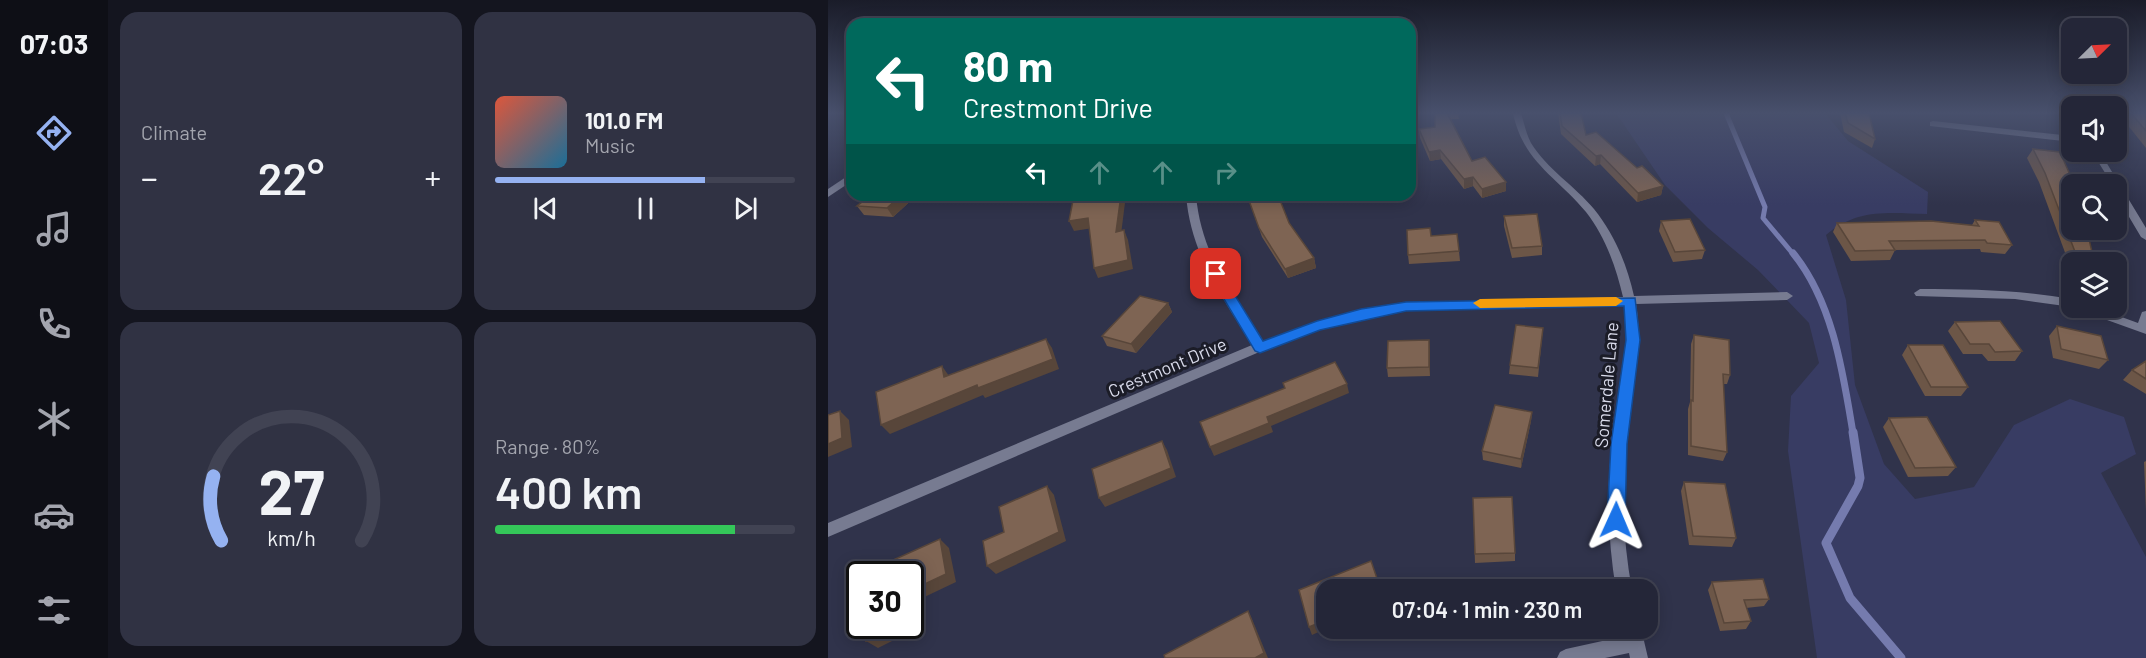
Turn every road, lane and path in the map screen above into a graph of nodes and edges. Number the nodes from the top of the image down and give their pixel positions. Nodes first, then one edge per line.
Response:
1 (1527, 144) edge
2 (846, 180) edge
3 (828, 194) edge
4 (1191, 201) edge
5 (2127, 204) edge
6 (2146, 237) edge
7 (1920, 293) dead end
8 (1787, 296) dead end
9 (1630, 301) junction
10 (2061, 301) edge
11 (2146, 315) edge
12 (2114, 318) edge
13 (2145, 329) edge
14 (1260, 347) junction
15 (828, 530) edge
16 (1623, 579) edge
17 (1635, 643) edge
18 (1566, 658) edge

1 - 9 street, Somerdale Lane
2 - 3 street
4 - 14 street
5 - 6 street
7 - 10 street
8 - 9 street, Crestmont Drive
9 - 14 street, Crestmont Drive
9 - 16 street, Somerdale Lane
11 - 13 street
12 - 13 street
14 - 15 street, Crestmont Drive
17 - 18 street

